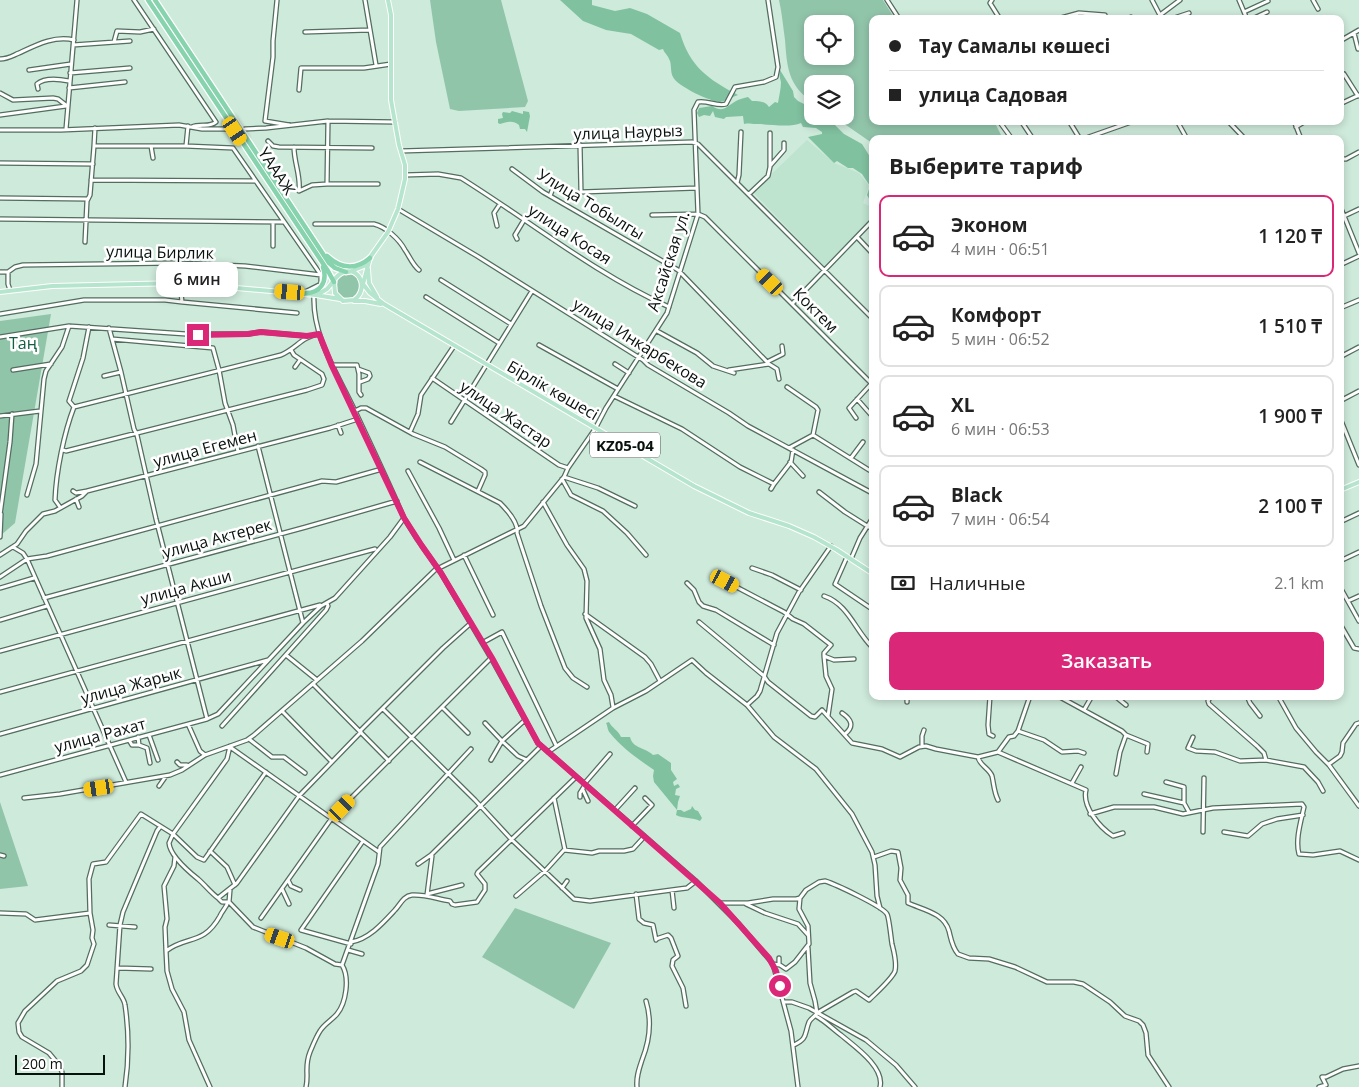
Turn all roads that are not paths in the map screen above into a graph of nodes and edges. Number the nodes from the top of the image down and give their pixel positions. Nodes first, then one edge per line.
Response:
1 (77, 0) edge
2 (134, 0) edge
3 (148, 0) edge
4 (155, 0) edge
5 (277, 0) edge
6 (364, 0) edge
7 (388, 0) edge
8 (768, 0) edge
9 (887, 0) edge
10 (992, 0) edge
11 (1152, 0) edge
12 (1180, 0) edge
13 (1239, 0) edge
14 (1313, 0) edge
15 (1268, 1) edge
16 (1318, 9) dead end
17 (1244, 12) junction
18 (1267, 12) dead end
19 (1189, 13) dead end
20 (897, 15) edge
21 (998, 15) edge
22 (1072, 15) edge
23 (1105, 15) dead end
24 (1160, 15) edge
25 (1163, 15) edge
26 (1183, 15) edge
27 (1245, 15) edge
28 (1261, 15) edge
29 (154, 29) junction
30 (369, 30) junction
31 (1359, 30) edge
32 (305, 32) dead end
33 (1354, 33) junction
34 (1344, 39) edge
35 (74, 40) junction
36 (130, 41) dead end
37 (114, 42) junction
38 (73, 45) junction
39 (1358, 49) dead end
40 (0, 59) edge
41 (71, 64) junction
42 (392, 64) junction
43 (376, 66) junction
44 (130, 68) dead end
45 (29, 70) dead end
46 (70, 73) junction
47 (1344, 74) dead end
48 (69, 81) junction
49 (125, 82) dead end
50 (69, 88) junction
51 (38, 89) dead end
52 (299, 90) dead end
53 (0, 93) edge
54 (1358, 96) edge
55 (44, 99) junction
56 (1344, 102) edge
57 (66, 106) junction
58 (37, 109) junction
59 (0, 115) edge
60 (328, 121) junction
61 (395, 122) junction
62 (289, 125) junction
63 (1122, 125) edge
64 (1232, 125) edge
65 (1299, 125) edge
66 (189, 127) junction
67 (1296, 127) joint
68 (95, 128) junction
69 (66, 129) junction
70 (230, 129) dead end
71 (245, 129) dead end
72 (0, 130) edge
73 (741, 132) dead end
74 (770, 133) dead end
75 (1094, 135) edge
76 (1241, 135) edge
77 (1299, 135) edge
78 (268, 141) dead end
79 (695, 143) junction
80 (784, 143) dead end
81 (580, 145) junction
82 (94, 146) junction
83 (151, 146) junction
84 (186, 146) junction
85 (294, 147) junction
86 (328, 147) junction
87 (372, 148) dead end
88 (401, 151) junction
89 (1359, 152) edge
90 (153, 158) dead end
91 (1344, 159) edge
92 (0, 163) edge
93 (93, 164) junction
94 (770, 167) junction
95 (512, 169) dead end
96 (405, 175) junction
97 (92, 180) junction
98 (255, 181) junction
99 (737, 183) junction
100 (327, 184) junction
101 (378, 184) dead end
102 (554, 188) dead end
103 (698, 188) junction
104 (748, 194) junction
105 (550, 196) junction
106 (0, 198) edge
107 (87, 199) junction
108 (500, 204) junction
109 (398, 209) junction
110 (1359, 209) edge
111 (698, 214) junction
112 (652, 215) dead end
113 (1345, 216) joint
114 (514, 217) dead end
115 (0, 219) edge
116 (524, 220) junction
117 (86, 221) junction
118 (283, 222) junction
119 (273, 223) junction
120 (315, 224) dead end
121 (869, 224) edge
122 (497, 226) dead end
123 (388, 232) junction
124 (857, 237) junction
125 (517, 239) dead end
126 (85, 242) dead end
127 (273, 246) dead end
128 (322, 250) junction
129 (869, 250) edge
130 (1359, 254) edge
131 (370, 258) junction
132 (321, 261) junction
133 (1344, 263) edge
134 (419, 270) dead end
135 (825, 270) junction
136 (680, 271) junction
137 (0, 272) edge
138 (8, 272) junction
139 (348, 272) junction
140 (321, 275) junction
141 (685, 278) junction
142 (441, 280) dead end
143 (180, 282) junction
144 (334, 282) junction
145 (363, 284) junction
146 (676, 284) junction
147 (10, 290) junction
148 (532, 291) junction
149 (0, 292) edge
150 (304, 293) junction
151 (317, 295) junction
152 (426, 297) dead end
153 (340, 299) junction
154 (1359, 300) edge
155 (351, 301) junction
156 (182, 302) junction
157 (384, 304) junction
158 (792, 304) junction
159 (1344, 306) edge
160 (669, 307) junction
161 (297, 312) dead end
162 (0, 314) edge
163 (869, 315) edge
164 (511, 324) junction
165 (69, 326) junction
166 (89, 327) junction
167 (199, 327) dead end
168 (108, 328) junction
169 (657, 331) junction
170 (319, 334) junction
171 (200, 335) junction
172 (307, 336) junction
173 (0, 337) edge
174 (112, 339) junction
175 (499, 344) junction
176 (539, 345) dead end
177 (454, 346) junction
178 (782, 346) dead end
179 (1359, 347) edge
180 (291, 350) junction
181 (1344, 355) edge
182 (639, 358) junction
183 (300, 360) junction
184 (768, 363) junction
185 (51, 364) junction
186 (486, 364) junction
187 (615, 364) dead end
188 (332, 365) junction
189 (295, 367) dead end
190 (358, 369) junction
191 (13, 370) dead end
192 (219, 370) junction
193 (726, 371) junction
194 (121, 372) junction
195 (629, 373) junction
196 (734, 374) dead end
197 (104, 376) dead end
198 (432, 378) junction
199 (780, 379) dead end
200 (869, 381) edge
201 (360, 382) junction
202 (787, 387) dead end
203 (869, 387) edge
204 (618, 390) junction
205 (1359, 391) edge
206 (126, 394) junction
207 (361, 395) dead end
208 (614, 396) junction
209 (857, 399) junction
210 (1344, 399) edge
211 (464, 401) junction
212 (74, 408) junction
213 (227, 410) junction
214 (40, 411) junction
215 (355, 411) junction
216 (869, 413) edge
217 (12, 414) junction
218 (0, 416) edge
219 (856, 418) dead end
220 (358, 419) junction
221 (451, 422) dead end
222 (338, 425) junction
223 (1344, 428) edge
224 (596, 429) junction
225 (410, 432) junction
226 (341, 433) dead end
227 (136, 434) junction
228 (813, 435) junction
229 (863, 442) dead end
230 (258, 446) junction
231 (788, 448) junction
232 (63, 450) junction
233 (793, 450) junction
234 (238, 452) junction
235 (852, 458) junction
236 (420, 462) dead end
237 (790, 462) junction
238 (1359, 465) edge
239 (568, 468) junction
240 (382, 469) junction
241 (869, 469) edge
242 (408, 472) dead end
243 (146, 476) junction
244 (803, 476) dead end
245 (563, 478) junction
246 (1359, 482) edge
247 (774, 484) junction
248 (1344, 488) edge
249 (771, 489) dead end
250 (73, 491) dead end
251 (87, 491) junction
252 (478, 491) junction
253 (869, 491) edge
254 (819, 492) dead end
255 (271, 494) junction
256 (27, 495) dead end
257 (76, 499) junction
258 (397, 501) junction
259 (544, 502) junction
260 (79, 506) dead end
261 (636, 506) dead end
262 (60, 507) junction
263 (1359, 513) edge
264 (0, 515) edge
265 (404, 518) junction
266 (1344, 520) edge
267 (158, 526) junction
268 (868, 527) joint
269 (518, 530) junction
270 (282, 534) junction
271 (0, 537) edge
272 (831, 546) junction
273 (13, 547) junction
274 (378, 548) junction
275 (1359, 552) edge
276 (0, 555) edge
277 (464, 555) junction
278 (646, 555) dead end
279 (849, 557) junction
280 (27, 559) junction
281 (1344, 559) edge
282 (454, 560) junction
283 (168, 564) junction
284 (752, 568) dead end
285 (438, 569) junction
286 (869, 571) edge
287 (291, 572) junction
288 (0, 577) edge
289 (34, 578) junction
290 (725, 581) dead end
291 (686, 583) dead end
292 (0, 588) edge
293 (801, 590) junction
294 (1344, 594) edge
295 (824, 596) dead end
296 (1359, 596) edge
297 (44, 598) junction
298 (1348, 601) junction
299 (178, 602) junction
300 (325, 603) junction
301 (47, 606) junction
302 (869, 607) edge
303 (300, 611) junction
304 (585, 614) junction
305 (788, 614) junction
306 (493, 615) dead end
307 (0, 620) edge
308 (1359, 621) edge
309 (699, 622) dead end
310 (304, 623) junction
311 (471, 623) junction
312 (1344, 631) edge
313 (60, 635) junction
314 (188, 641) junction
315 (482, 643) junction
316 (869, 644) edge
317 (774, 645) junction
318 (1359, 649) edge
319 (0, 651) edge
320 (286, 655) junction
321 (824, 656) junction
322 (492, 658) junction
323 (854, 659) dead end
324 (269, 660) junction
325 (76, 671) junction
326 (764, 676) junction
327 (197, 680) junction
328 (317, 680) junction
329 (660, 681) junction
330 (314, 684) junction
331 (587, 688) dead end
332 (0, 692) edge
333 (990, 700) edge
334 (1029, 700) edge
335 (1066, 700) edge
336 (1090, 700) edge
337 (1120, 700) edge
338 (1209, 700) edge
339 (1249, 700) edge
340 (1280, 700) edge
341 (747, 705) junction
342 (1126, 705) dead end
343 (442, 707) junction
344 (613, 708) junction
345 (94, 709) junction
346 (383, 709) junction
347 (1084, 710) junction
348 (282, 711) junction
349 (842, 713) dead end
350 (828, 716) junction
351 (1260, 716) dead end
352 (207, 719) junction
353 (525, 720) junction
354 (485, 723) dead end
355 (1359, 723) edge
356 (188, 724) junction
357 (222, 726) dead end
358 (924, 730) dead end
359 (1018, 731) junction
360 (360, 732) junction
361 (468, 733) dead end
362 (0, 734) edge
363 (845, 734) junction
364 (149, 735) junction
365 (1126, 735) junction
366 (993, 736) dead end
367 (138, 738) junction
368 (412, 738) junction
369 (1193, 738) dead end
370 (249, 739) junction
371 (129, 740) junction
372 (502, 741) junction
373 (110, 745) junction
374 (139, 745) junction
375 (556, 745) junction
376 (230, 746) junction
377 (540, 746) junction
378 (922, 746) junction
379 (471, 749) dead end
380 (548, 752) junction
381 (998, 752) junction
382 (1147, 752) dead end
383 (1084, 753) dead end
384 (610, 754) dead end
385 (205, 755) junction
386 (978, 757) junction
387 (158, 760) dead end
388 (491, 760) dead end
389 (527, 760) junction
390 (1266, 760) junction
391 (331, 761) junction
392 (389, 761) junction
393 (177, 762) dead end
394 (150, 763) dead end
395 (1329, 764) junction
396 (190, 765) junction
397 (1081, 767) dead end
398 (266, 772) junction
399 (305, 773) dead end
400 (448, 774) junction
401 (1116, 774) dead end
402 (0, 775) edge
403 (167, 775) junction
404 (576, 777) junction
405 (1204, 778) dead end
406 (126, 782) junction
407 (1166, 782) dead end
408 (1072, 783) junction
409 (585, 784) junction
410 (160, 786) dead end
411 (635, 788) dead end
412 (583, 790) junction
413 (1323, 791) dead end
414 (1144, 794) dead end
415 (299, 796) junction
416 (580, 797) dead end
417 (24, 798) dead end
418 (554, 798) junction
419 (645, 798) dead end
420 (998, 800) dead end
421 (588, 801) dead end
422 (1184, 803) junction
423 (1359, 806) edge
424 (480, 807) junction
425 (1203, 809) junction
426 (615, 810) junction
427 (1189, 812) junction
428 (1090, 814) junction
429 (1302, 815) junction
430 (331, 819) junction
431 (632, 826) junction
432 (160, 827) junction
433 (1203, 832) dead end
434 (1224, 832) dead end
435 (1123, 833) dead end
436 (173, 834) junction
437 (644, 837) junction
438 (511, 839) junction
439 (363, 841) junction
440 (565, 850) junction
441 (210, 851) junction
442 (379, 852) junction
443 (432, 855) junction
444 (175, 857) junction
445 (874, 857) junction
446 (1359, 860) edge
447 (418, 864) dead end
448 (545, 870) junction
449 (288, 880) junction
450 (567, 881) dead end
451 (696, 881) junction
452 (235, 885) junction
453 (462, 885) dead end
454 (562, 888) junction
455 (230, 889) junction
456 (282, 889) junction
457 (300, 890) dead end
458 (672, 890) junction
459 (636, 894) junction
460 (427, 895) junction
461 (516, 896) dead end
462 (218, 898) junction
463 (800, 898) junction
464 (228, 902) junction
465 (744, 902) junction
466 (720, 903) junction
467 (289, 904) dead end
468 (674, 908) dead end
469 (880, 908) junction
470 (0, 913) edge
471 (90, 913) junction
472 (261, 918) dead end
473 (109, 925) dead end
474 (120, 925) junction
475 (134, 927) dead end
476 (809, 935) junction
477 (351, 943) junction
478 (808, 948) junction
479 (348, 950) junction
480 (166, 951) junction
481 (362, 954) dead end
482 (779, 958) dead end
483 (773, 964) junction
484 (779, 964) junction
485 (342, 965) junction
486 (118, 968) junction
487 (151, 970) dead end
488 (646, 1001) dead end
489 (784, 1002) junction
490 (686, 1006) dead end
491 (816, 1014) junction
492 (794, 1046) junction
493 (1359, 1066) edge
494 (62, 1087) edge
495 (125, 1087) edge
496 (210, 1087) edge
497 (306, 1087) edge
498 (637, 1087) edge
499 (798, 1087) edge
500 (880, 1087) edge
501 (916, 1087) edge
502 (1169, 1087) edge
503 (1319, 1087) edge

1 - 35 street
2 - 29 street
3 - 132 highway, ҮАААЖ
4 - 128 highway, ҮАААЖ
5 - 62 street
6 - 30 street
7 - 42 main road
8 - 79 street, Аксайская ул.
9 - 20 street
10 - 21 street
11 - 24 street
12 - 25 street
13 - 17 street
14 - 16 street
15 - 17 street
17 - 27 street
18 - 28 street
19 - 26 street
22 - 23 street
29 - 37 street
29 - 66 street
30 - 32 street
30 - 43 street
31 - 33 street
33 - 34 street
33 - 39 street
35 - 38 street
35 - 40 street
36 - 37 street
37 - 38 street
38 - 41 street
41 - 45 street
41 - 46 street
42 - 43 street
42 - 61 main road
43 - 52 street
44 - 46 street
46 - 48 street
47 - 54 street
48 - 50 street
48 - 51 street
49 - 50 street
50 - 57 street
53 - 55 street
54 - 56 street
55 - 57 street
55 - 58 street
57 - 58 street
57 - 69 street
58 - 59 street
60 - 61 street
60 - 62 street
60 - 86 street
61 - 88 main road
62 - 71 street
63 - 75 street
64 - 76 street
65 - 67 street
66 - 68 street
66 - 70 street
66 - 84 street
67 - 77 street
68 - 69 street
68 - 82 street
69 - 72 street
73 - 99 street
74 - 94 street
78 - 85 street
79 - 81 street, улица Наурыз
79 - 99 street, улица Наурыз
79 - 103 street, Аксайская ул.
80 - 94 street
81 - 88 street, улица Наурыз
81 - 103 street
82 - 83 street
82 - 93 street
83 - 84 street
83 - 90 street
84 - 98 street
85 - 86 street
85 - 100 street
86 - 87 street
86 - 100 street
88 - 96 main road
89 - 91 street
92 - 93 street
93 - 97 street
94 - 104 street
95 - 105 street, Улица Тобылгы
96 - 108 street, улица Косая
96 - 109 main road
97 - 98 street
97 - 107 street
98 - 118 street
99 - 104 street, улица Наурыз
100 - 101 street
102 - 105 street
103 - 111 street, Аксайская ул.
104 - 135 street, улица Наурыз
105 - 136 street, Улица Тобылгы
106 - 107 street
107 - 117 street
108 - 116 street, улица Косая
108 - 122 street
109 - 123 main road
109 - 148 street, улица Инкарбекова
110 - 113 street
111 - 112 street
111 - 136 street, Аксайская ул.
111 - 158 street, Коктем
113 - 130 street
114 - 116 street
115 - 117 street
116 - 125 street
116 - 160 street, улица Косая
117 - 119 street
117 - 126 street
118 - 119 street
118 - 140 street
119 - 127 street
120 - 123 street
121 - 124 street
123 - 131 main road
123 - 134 street
124 - 129 street
124 - 135 street
128 - 131 highway
128 - 139 highway, ҮАААЖ
130 - 133 street
131 - 139 main road
131 - 145 main road
131 - 157 main road
132 - 144 highway, ҮАААЖ
132 - 150 highway
135 - 158 street
135 - 163 street, улица Наурыз
136 - 141 street, Улица Тобылгы
136 - 146 street, Аксайская ул.
137 - 138 street, улица Бирлик
138 - 140 street, улица Бирлик
138 - 147 street
139 - 144 main road
139 - 145 main road, KZ05-04
140 - 150 street
141 - 146 street
141 - 184 street, Улица Тобылгы
142 - 164 street
143 - 147 main road, KZ05-04
143 - 150 main road, KZ05-04
143 - 156 street
144 - 151 main road
144 - 153 main road
145 - 155 main road
145 - 157 main road, KZ05-04
146 - 160 street, Аксайская ул.
147 - 149 main road, KZ05-04
148 - 164 street
148 - 182 street, улица Инкарбекова
150 - 151 main road, KZ05-04
151 - 153 main road, KZ05-04
151 - 170 street
152 - 175 street
153 - 155 main road, KZ05-04
154 - 159 street
155 - 157 main road, KZ05-04
156 - 161 street
156 - 162 street
157 - 177 main road, Бірлік көшесі / KZ05-04
158 - 200 street, Коктем
160 - 169 street, Аксайская ул.
164 - 175 street
165 - 166 street
165 - 173 street
165 - 185 street
166 - 168 street
166 - 212 street
167 - 171 street
168 - 171 street
168 - 174 street
169 - 182 street, Аксайская ул.
169 - 193 street
170 - 172 street
170 - 188 street
171 - 172 street
172 - 180 street
174 - 192 street
174 - 194 street
175 - 186 street
176 - 204 street
177 - 186 main road, Бірлік көшесі / KZ05-04
177 - 198 street
178 - 184 street
179 - 181 street
180 - 183 street
180 - 192 street
182 - 195 street, Аксайская ул.
182 - 231 street, улица Инкарбекова
183 - 189 street
183 - 213 street
184 - 193 street
184 - 199 street, Улица Тобылгы
185 - 191 street
185 - 214 street
186 - 211 street
186 - 224 main road, Бірлік көшесі / KZ05-04
187 - 195 street
188 - 190 street
188 - 215 street
190 - 201 street
190 - 201 street
192 - 206 street
192 - 213 street
193 - 196 street
194 - 197 street
194 - 206 street
195 - 204 street, Аксайская ул.
198 - 211 street, улица Жастар
198 - 225 street
201 - 207 street
202 - 228 street
203 - 209 street
204 - 208 street, Аксайская ул.
205 - 210 street
206 - 212 street
206 - 227 street
208 - 224 street, Аксайская ул.
208 - 247 street
209 - 216 street
209 - 219 street
211 - 221 street
211 - 239 street, улица Жастар
212 - 232 street
213 - 227 street
213 - 234 street
214 - 217 street
214 - 256 street
215 - 220 street
215 - 225 street
217 - 218 street
217 - 264 street
220 - 222 street, улица Егемен
220 - 240 street
222 - 226 street
222 - 230 street, улица Егемен
223 - 238 street
224 - 239 street, Аксайская ул.
224 - 272 main road, Бірлік көшесі / KZ05-04
225 - 252 street
227 - 232 street
227 - 243 street
228 - 231 street
228 - 235 street
229 - 235 street
230 - 234 street, улица Егемен
230 - 255 street
231 - 233 street, улица Инкарбекова
232 - 262 street
233 - 237 street
233 - 253 street, улица Инкарбекова
234 - 243 street, улица Егемен
235 - 241 street
236 - 252 street
237 - 244 street
237 - 247 street
239 - 245 street, Аксайская ул.
240 - 255 street
240 - 258 street
242 - 282 street
243 - 251 street, улица Егемен
243 - 267 street
245 - 259 street, Аксайская ул.
245 - 261 street
245 - 278 street
246 - 248 main road
247 - 249 street
250 - 251 street
251 - 257 street, улица Егемен
252 - 269 street
254 - 268 street
255 - 267 street
255 - 270 street
257 - 260 street
257 - 262 street, улица Егемен
258 - 265 street
258 - 270 street, улица Актерек
259 - 269 street, Аксайская ул.
259 - 304 street
262 - 273 street, улица Егемен
263 - 266 street
264 - 271 street
265 - 274 street
265 - 285 street
267 - 280 street
267 - 283 street
268 - 279 street
269 - 277 street
269 - 331 street
270 - 283 street, улица Актерек
270 - 287 street
272 - 279 main road, Бірлік көшесі / KZ05-04
272 - 293 street
273 - 276 street, улица Егемен
273 - 280 street
274 - 287 street, улица Акши
274 - 300 street
275 - 281 street
277 - 282 street
277 - 306 street
279 - 286 main road, Бірлік көшесі / KZ05-04
279 - 302 street
280 - 288 street
280 - 289 street
282 - 285 street
283 - 297 street, улица Актерек
283 - 299 street
284 - 293 street
285 - 311 street
285 - 328 street
287 - 299 street, улица Акши
287 - 303 street
289 - 292 street
289 - 297 street
290 - 305 street
291 - 317 street
293 - 305 street
294 - 298 street
295 - 316 street
296 - 298 street
297 - 301 street
298 - 308 street
299 - 313 street, улица Акши
299 - 314 street
300 - 303 street
300 - 310 street
300 - 320 street
301 - 307 street
301 - 313 street
303 - 310 street
303 - 314 street
304 - 329 street
304 - 344 street
305 - 317 street
305 - 321 street
309 - 326 street
310 - 324 street
311 - 315 street
311 - 346 street
312 - 318 street
313 - 319 street, улица Акши
313 - 325 street
314 - 325 street
314 - 327 street
315 - 322 street
315 - 375 street
317 - 326 street
320 - 328 street
320 - 357 street
321 - 323 street
321 - 350 street
322 - 343 street
322 - 353 street
324 - 327 street, улица Жарык
324 - 352 street
325 - 332 street
325 - 345 street
326 - 341 street
326 - 350 street
327 - 345 street, улица Жарык
327 - 352 street
328 - 330 street
329 - 341 street
329 - 344 street
330 - 348 street
330 - 360 street
333 - 366 street
334 - 359 street
335 - 347 street
336 - 347 street
337 - 342 street
338 - 390 street
339 - 351 street
340 - 395 street
341 - 445 street
343 - 361 street
343 - 368 street
344 - 375 street
345 - 362 street, улица Жарык
345 - 373 street
346 - 360 street
346 - 368 street
347 - 365 street
348 - 370 street
348 - 391 street
349 - 363 street
350 - 363 street
352 - 356 street, улица Рахат
353 - 372 street
353 - 377 street
354 - 372 street
355 - 395 street
356 - 364 street, улица Рахат
356 - 385 street
358 - 378 street
359 - 381 street
359 - 383 street
360 - 391 street
360 - 392 street
363 - 378 street
364 - 367 street, улица Рахат
364 - 387 street
365 - 382 street
365 - 401 street
367 - 371 street, улица Рахат
367 - 374 street
368 - 392 street
368 - 400 street
369 - 390 street
370 - 376 street
370 - 399 street
371 - 373 street, улица Рахат
371 - 374 street
372 - 388 street
372 - 389 street
373 - 402 street, улица Рахат
373 - 406 street
374 - 394 street
375 - 380 street
376 - 385 street
376 - 398 street
376 - 436 street
377 - 380 street
377 - 389 street
378 - 386 street
379 - 400 street
380 - 404 street
381 - 386 street
381 - 408 street
384 - 409 street
385 - 396 street
386 - 420 street
389 - 424 street
390 - 413 street
391 - 415 street
392 - 430 street
393 - 396 street
395 - 423 street
396 - 403 street
397 - 408 street
398 - 415 street
398 - 441 street
400 - 424 street
400 - 442 street
403 - 406 street
403 - 410 street
404 - 409 street
404 - 418 street
405 - 425 street
406 - 417 street
407 - 422 street
408 - 428 street
409 - 412 street
409 - 426 street
411 - 426 street
412 - 416 street
412 - 421 street
414 - 422 street
415 - 430 street
415 - 452 street
418 - 438 street
418 - 440 street
419 - 431 street
422 - 427 street
424 - 438 street
424 - 443 street
425 - 427 street
425 - 429 street
425 - 433 street
426 - 431 street
427 - 428 street
428 - 435 street
429 - 434 street
429 - 446 street
430 - 439 street
430 - 449 street
431 - 437 street
432 - 436 street
432 - 471 street
432 - 474 street
436 - 441 street
436 - 444 street
437 - 440 street
437 - 451 street
438 - 448 street
438 - 460 street
439 - 442 street
439 - 477 street
440 - 448 street
441 - 452 street
442 - 477 street
443 - 447 street
443 - 460 street
444 - 462 street
444 - 480 street
445 - 469 street
445 - 502 street
448 - 454 street
448 - 461 street
449 - 456 street
449 - 457 street
450 - 454 street
451 - 458 street
451 - 466 street
452 - 455 street
453 - 460 street
454 - 459 street
455 - 462 street
455 - 464 street
456 - 467 street
456 - 472 street
458 - 459 street
458 - 468 street
459 - 490 street
460 - 477 street
462 - 464 street
463 - 465 street
463 - 469 street
463 - 476 street
464 - 480 street
464 - 485 street
465 - 466 street
465 - 476 street
466 - 483 street
469 - 491 street
470 - 471 street
471 - 494 street
473 - 474 street
474 - 475 street
474 - 486 street
476 - 478 street
477 - 479 street
478 - 484 street
478 - 491 street
479 - 481 street
479 - 485 street
480 - 496 street
482 - 484 street
483 - 484 street
483 - 489 street
485 - 497 street
486 - 487 street
486 - 495 street
488 - 498 street
489 - 491 street
489 - 492 street
491 - 492 street
491 - 500 street
491 - 501 street
492 - 499 street
493 - 503 street

